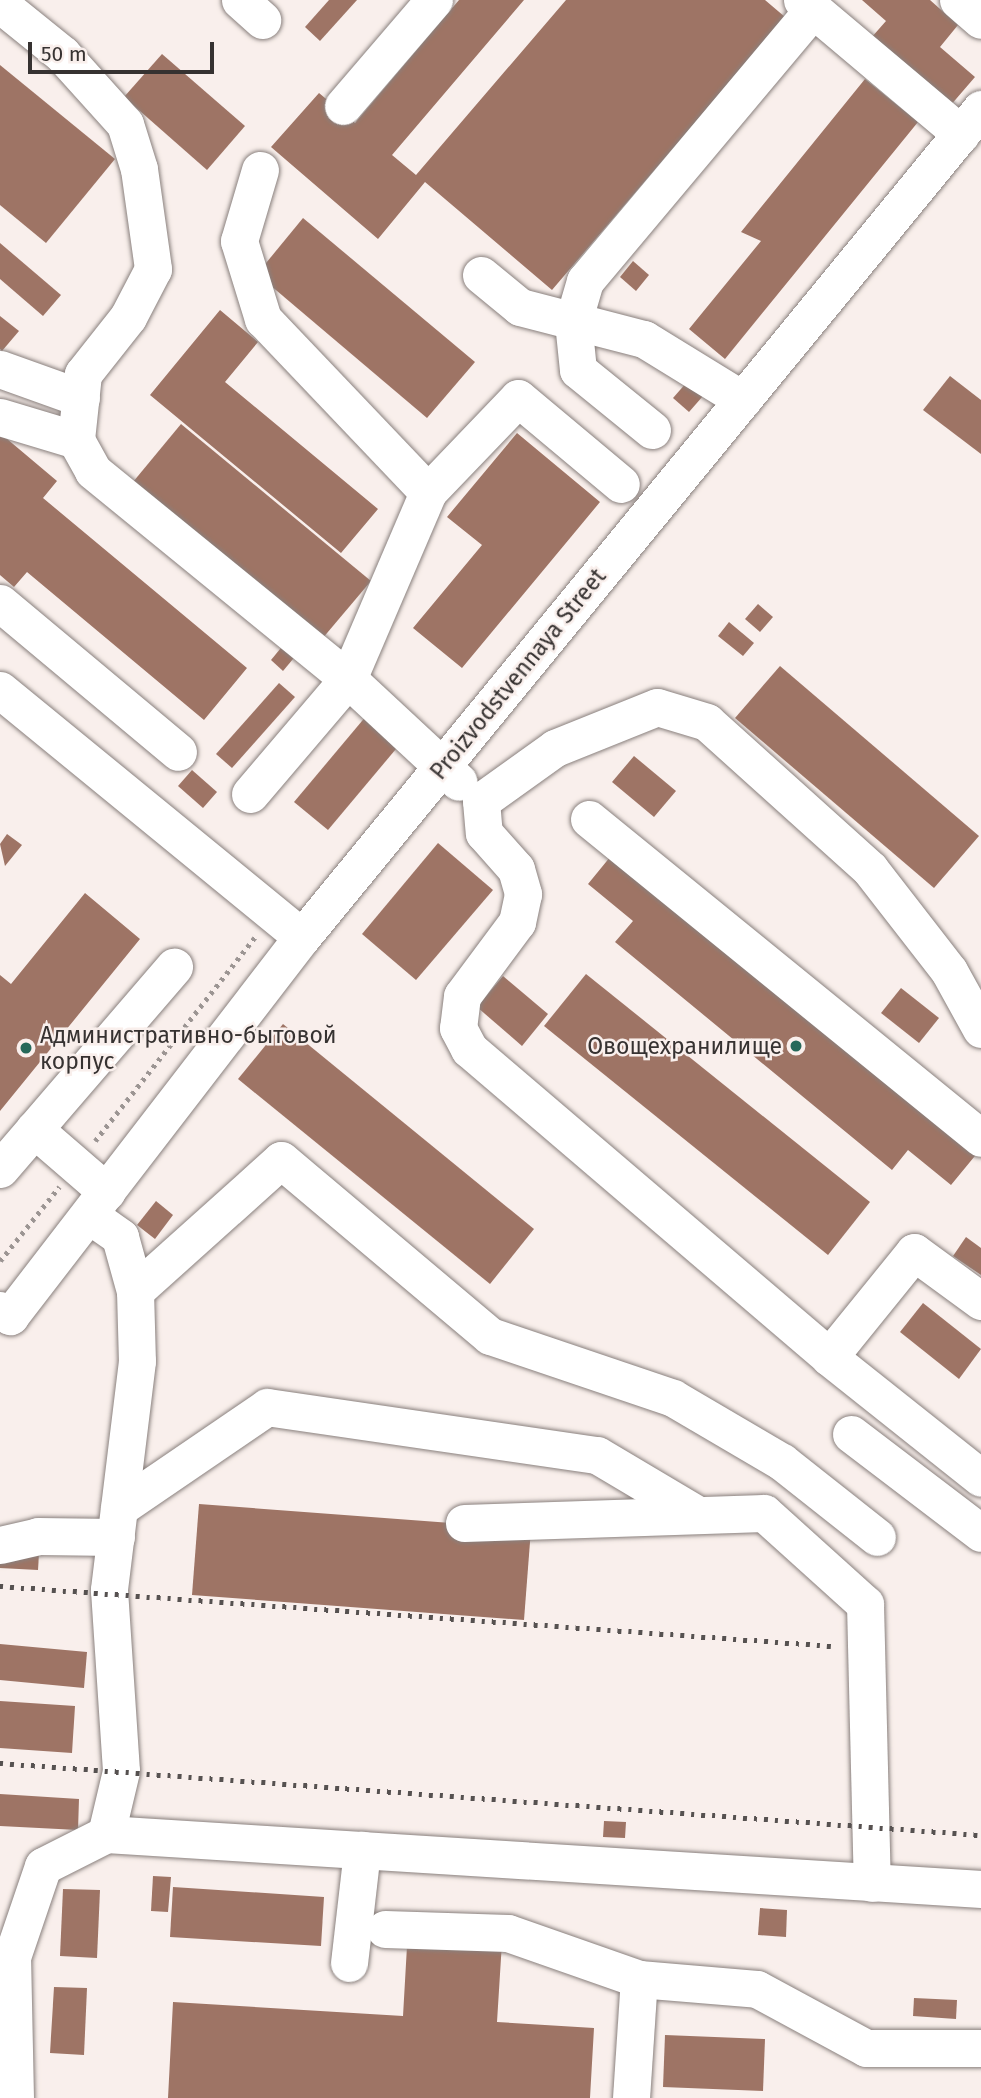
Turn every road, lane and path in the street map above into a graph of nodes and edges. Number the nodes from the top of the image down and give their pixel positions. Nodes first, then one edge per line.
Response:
1 (434, 0) edge
2 (958, 0) edge
3 (0, 4) edge
4 (808, 5) edge
5 (981, 20) edge
6 (343, 106) dead end
7 (971, 122) edge
8 (260, 170) dead end
9 (481, 275) dead end
10 (573, 322) junction
11 (0, 369) edge
12 (81, 398) junction
13 (743, 400) junction
14 (0, 417) edge
15 (652, 430) dead end
16 (76, 440) junction
17 (621, 484) dead end
18 (428, 492) junction
19 (0, 603) edge
20 (348, 680) junction
21 (0, 690) edge
22 (178, 752) dead end
23 (441, 767) junction
24 (250, 794) dead end
25 (481, 801) junction
26 (589, 819) dead end
27 (274, 914) junction
28 (302, 937) junction
29 (174, 967) dead end
30 (950, 971) junction
31 (981, 994) edge
32 (981, 1029) edge
33 (34, 1129) junction
34 (981, 1138) edge
35 (75, 1166) junction
36 (0, 1169) edge
37 (98, 1204) junction
38 (0, 1261) edge
39 (135, 1291) junction
40 (981, 1301) edge
41 (3, 1318) edge
42 (829, 1357) junction
43 (851, 1434) dead end
44 (981, 1478) edge
45 (698, 1515) junction
46 (117, 1523) junction
47 (464, 1523) dead end
48 (981, 1533) edge
49 (877, 1537) dead end
50 (0, 1545) edge
51 (106, 1834) junction
52 (362, 1850) junction
53 (872, 1882) junction
54 (981, 1889) edge
55 (385, 1929) dead end
56 (6, 1954) edge
57 (349, 1963) dead end
58 (639, 1979) junction
59 (981, 2048) edge
60 (10, 2096) edge
61 (631, 2098) edge

1 - 6 street
2 - 5 street
3 - 12 street
4 - 7 street
4 - 10 street
7 - 13 street, Proizvodstvennaya Street
8 - 18 street
9 - 10 street
10 - 13 street
10 - 15 street
11 - 12 street
12 - 16 street
13 - 23 street, Proizvodstvennaya Street
14 - 16 street
16 - 20 street
17 - 18 street
18 - 20 street
19 - 22 street
20 - 23 street
20 - 24 street
21 - 27 street
23 - 25 street
23 - 28 street, Proizvodstvennaya Street
25 - 30 street
25 - 42 street
26 - 34 street
27 - 28 street
27 - 35 path
28 - 37 street, Proizvodstvennaya Street
29 - 33 street
30 - 31 street
30 - 32 street
33 - 35 street
33 - 36 street
35 - 37 street
35 - 38 path
37 - 39 street
37 - 41 street, Proizvodstvennaya Street
39 - 46 street
39 - 49 street
40 - 42 street
42 - 44 street
43 - 48 street
45 - 46 street
45 - 47 street
45 - 53 street
46 - 50 street
46 - 51 street
51 - 52 street
51 - 56 street
52 - 53 street
52 - 57 street
53 - 54 street
55 - 58 street
56 - 60 street
58 - 59 street
58 - 61 street

